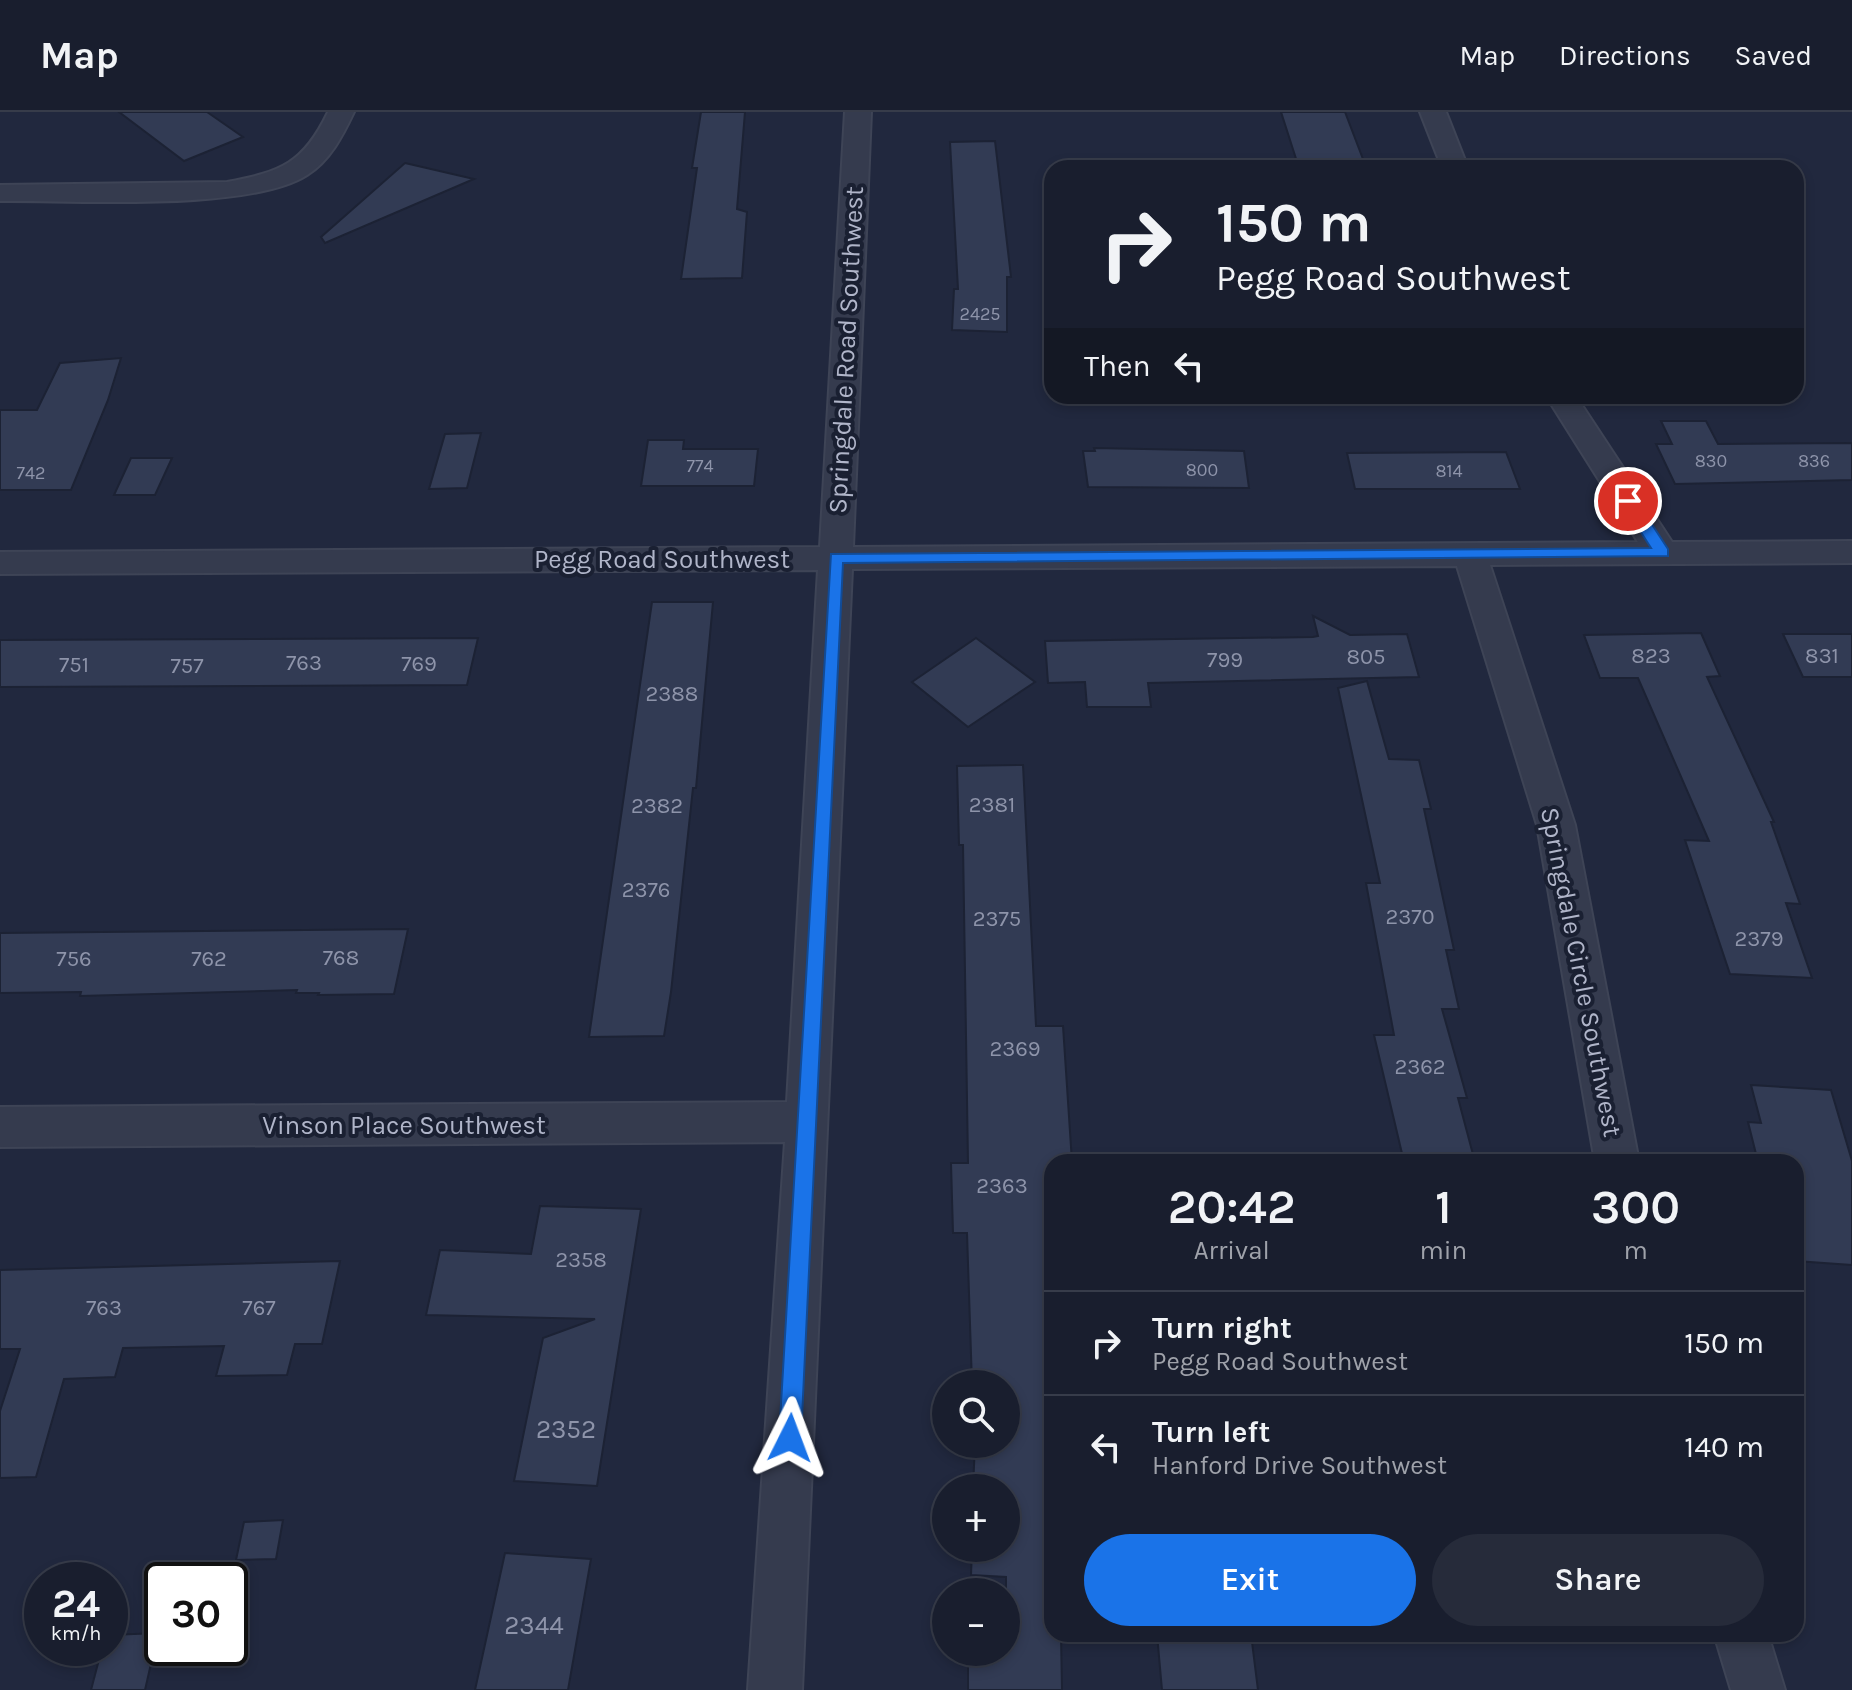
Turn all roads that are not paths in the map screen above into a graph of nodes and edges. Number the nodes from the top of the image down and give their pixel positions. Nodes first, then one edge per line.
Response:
1 (341, 112) edge
2 (858, 112) edge
3 (1433, 112) edge
4 (1452, 160) edge
5 (0, 193) edge
6 (1566, 404) edge
7 (1852, 552) edge
8 (1662, 553) junction
9 (1470, 554) junction
10 (836, 558) junction
11 (0, 563) edge
12 (808, 1122) junction
13 (0, 1127) edge
14 (1616, 1154) edge
15 (1743, 1642) edge
16 (775, 1690) edge
17 (1758, 1690) edge

1 - 5 street
2 - 10 street, Springdale Road Southwest
3 - 4 street
6 - 8 street
7 - 8 street, Pegg Road Southwest
8 - 9 street, Pegg Road Southwest
9 - 10 street, Pegg Road Southwest
9 - 14 street, Springdale Circle Southwest
10 - 11 street, Pegg Road Southwest
10 - 12 street, Springdale Road Southwest
12 - 13 street, Vinson Place Southwest
12 - 16 street, Springdale Road Southwest
15 - 17 street

